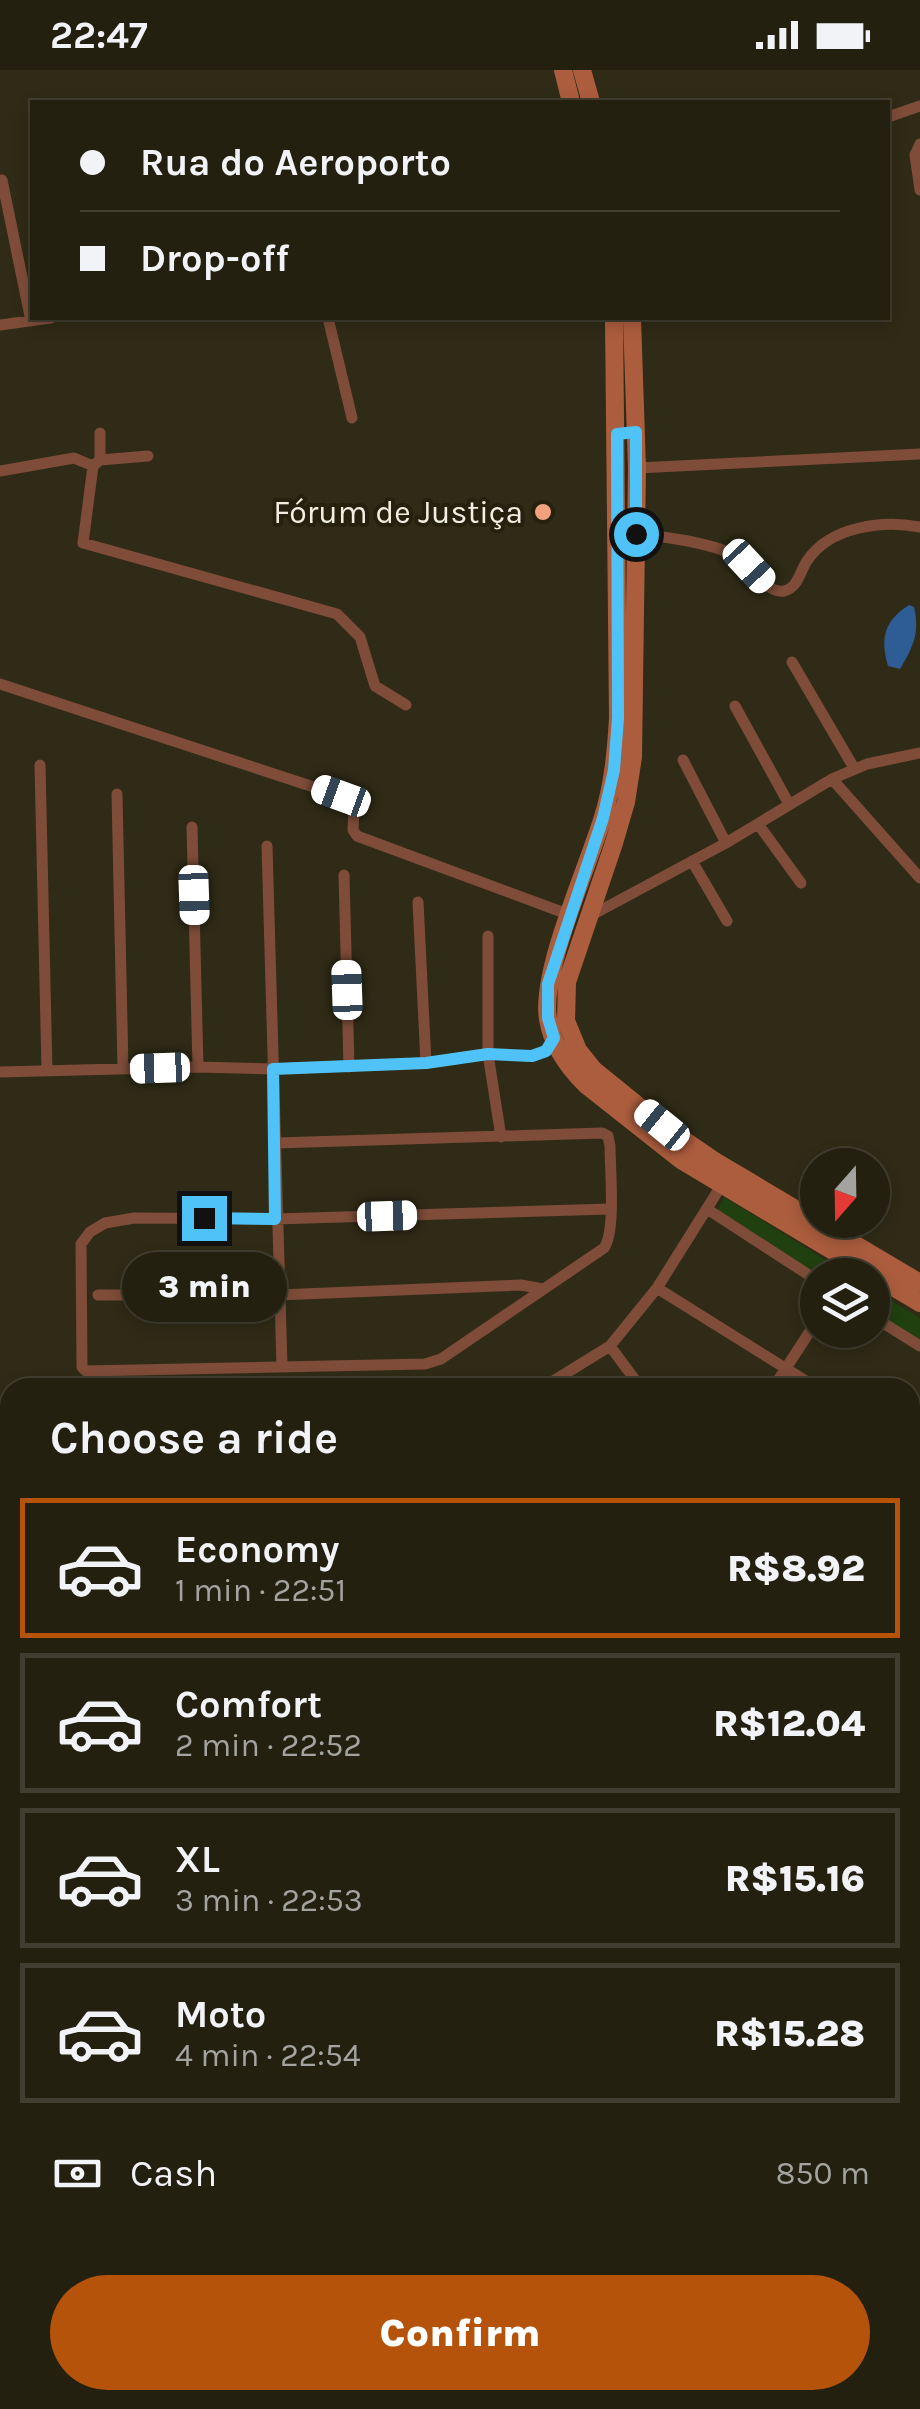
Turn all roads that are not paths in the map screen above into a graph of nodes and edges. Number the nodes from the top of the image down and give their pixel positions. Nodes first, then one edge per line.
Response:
1 (563, 70) edge
2 (582, 70) edge
3 (570, 100) edge
4 (590, 100) edge
5 (920, 106) edge
6 (890, 115) edge
7 (920, 144) edge
8 (2, 180) dead end
9 (920, 190) edge
10 (30, 312) edge
11 (38, 320) edge
12 (328, 320) edge
13 (614, 320) edge
14 (632, 320) edge
15 (32, 321) joint
16 (0, 326) edge
17 (352, 418) dead end
18 (636, 432) junction
19 (100, 433) dead end
20 (617, 434) junction
21 (920, 454) edge
22 (148, 456) dead end
23 (96, 463) junction
24 (637, 468) junction
25 (0, 471) edge
26 (920, 527) edge
27 (636, 534) junction
28 (792, 662) dead end
29 (0, 684) edge
30 (406, 706) dead end
31 (735, 706) dead end
32 (919, 754) edge
33 (683, 760) dead end
34 (40, 765) dead end
35 (854, 768) junction
36 (832, 779) junction
37 (117, 794) dead end
38 (789, 804) junction
39 (758, 824) junction
40 (192, 826) dead end
41 (605, 840) junction
42 (726, 843) junction
43 (267, 846) dead end
44 (692, 862) junction
45 (344, 876) dead end
46 (920, 878) edge
47 (801, 884) dead end
48 (418, 902) dead end
49 (580, 916) junction
50 (727, 921) dead end
51 (488, 936) dead end
52 (554, 1038) junction
53 (488, 1054) junction
54 (426, 1063) junction
55 (198, 1067) junction
56 (349, 1067) junction
57 (273, 1069) junction
58 (123, 1070) junction
59 (47, 1071) junction
60 (0, 1072) edge
61 (618, 1111) junction
62 (602, 1133) junction
63 (501, 1137) junction
64 (276, 1144) junction
65 (721, 1186) junction
66 (610, 1209) junction
67 (707, 1209) junction
68 (275, 1219) junction
69 (845, 1258) edge
70 (847, 1258) edge
71 (800, 1269) edge
72 (890, 1274) edge
73 (920, 1283) edge
74 (890, 1285) edge
75 (657, 1288) junction
76 (543, 1290) junction
77 (98, 1295) dead end
78 (278, 1295) junction
79 (920, 1303) edge
80 (890, 1327) edge
81 (610, 1346) junction
82 (800, 1346) edge
83 (920, 1346) edge
84 (282, 1366) junction
85 (786, 1367) junction
86 (558, 1378) edge
87 (635, 1378) edge
88 (779, 1378) edge
89 (802, 1378) edge

1 - 3 main road
2 - 4 main road
5 - 6 street
7 - 9 street
8 - 10 street
11 - 15 street
12 - 17 street
13 - 20 main road
14 - 18 main road
15 - 16 street
18 - 20 main road
18 - 24 main road
19 - 23 street
20 - 41 main road
21 - 24 street
22 - 23 street
23 - 25 street
23 - 30 street
24 - 27 main road
26 - 27 street
27 - 41 main road
28 - 35 street
29 - 49 street
31 - 38 street
32 - 35 street
33 - 42 street
34 - 59 street
35 - 36 street
36 - 38 street
36 - 46 street
37 - 58 street
38 - 39 street
39 - 42 street
39 - 47 street
40 - 55 street
41 - 49 main road
42 - 44 street
43 - 57 street
44 - 49 street
44 - 50 street
45 - 56 street
48 - 54 street
49 - 52 main road
49 - 70 main road
51 - 53 street
52 - 53 street
52 - 61 main road
53 - 54 street
53 - 63 street
54 - 56 street
55 - 57 street
55 - 58 street
56 - 57 street
57 - 64 street
58 - 59 street
59 - 60 street
61 - 62 street
61 - 65 main road
62 - 63 street
62 - 66 street
63 - 64 street
64 - 68 street
65 - 67 street
65 - 69 main road
66 - 68 street
66 - 76 street
67 - 71 street
67 - 75 street
68 - 78 street
68 - 84 street
72 - 73 main road
74 - 79 main road
75 - 81 street
75 - 85 street
76 - 78 street
76 - 84 street
77 - 78 street
78 - 84 street
80 - 83 street
81 - 86 street
81 - 87 street
82 - 85 street
85 - 88 street
85 - 89 street

